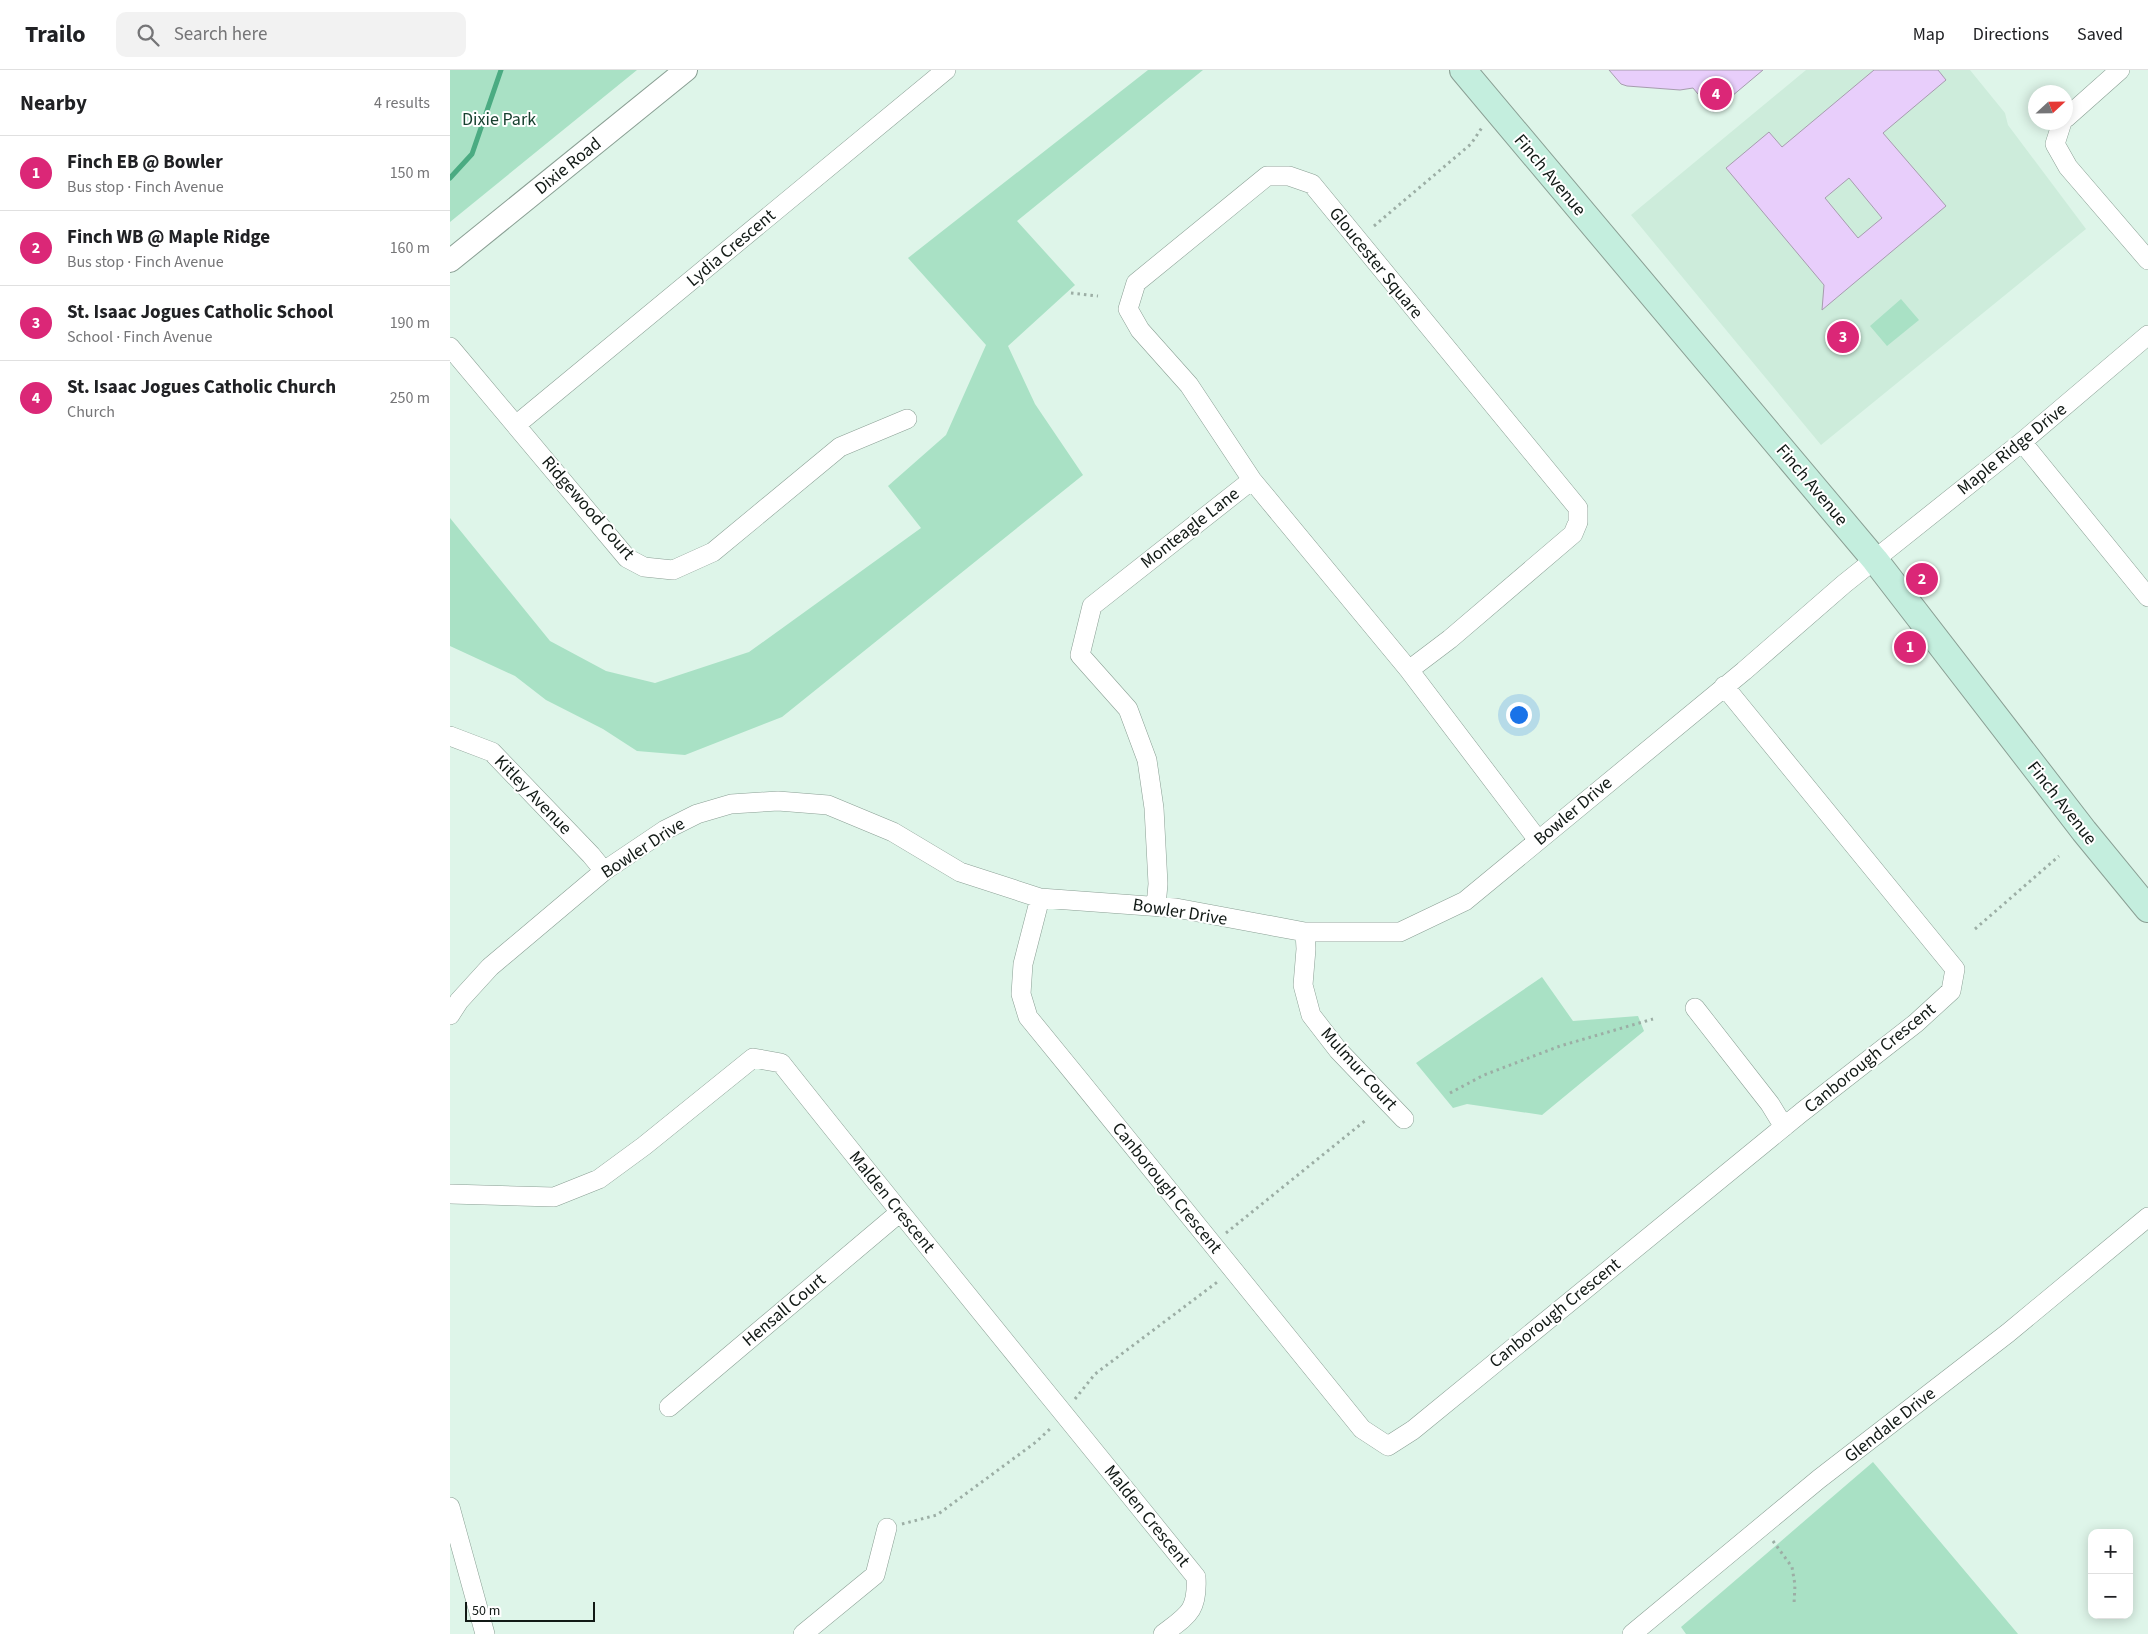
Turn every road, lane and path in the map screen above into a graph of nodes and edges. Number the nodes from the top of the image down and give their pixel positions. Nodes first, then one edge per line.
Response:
1 (686, 70) edge
2 (946, 70) edge
3 (1463, 70) edge
4 (2120, 70) edge
5 (1494, 109) junction
6 (2073, 112) edge
7 (2059, 130) edge
8 (1374, 226) dead end
9 (2148, 260) edge
10 (450, 261) edge
11 (1071, 293) dead end
12 (1098, 296) dead end
13 (2148, 335) edge
14 (450, 347) edge
15 (907, 419) dead end
16 (516, 425) junction
17 (2022, 442) junction
18 (1252, 480) junction
19 (1875, 560) junction
20 (2148, 597) edge
21 (1410, 670) junction
22 (1724, 686) junction
23 (450, 736) edge
24 (1538, 840) junction
25 (2059, 856) dead end
26 (604, 871) junction
27 (1040, 898) junction
28 (1156, 906) junction
29 (2148, 909) edge
30 (1975, 929) dead end
31 (1305, 932) junction
32 (1695, 1008) dead end
33 (450, 1015) edge
34 (1653, 1019) dead end
35 (1450, 1093) dead end
36 (1404, 1119) dead end
37 (1366, 1120) dead end
38 (1784, 1127) junction
39 (450, 1194) edge
40 (899, 1213) junction
41 (2148, 1217) edge
42 (1212, 1245) junction
43 (669, 1407) dead end
44 (450, 1508) edge
45 (887, 1528) dead end
46 (1773, 1541) dead end
47 (1794, 1604) dead end
48 (485, 1634) edge
49 (803, 1634) edge
50 (1163, 1634) edge
51 (1632, 1634) edge

1 - 10 street, Dixie Road
2 - 16 street, Lydia Crescent
3 - 5 main road, Finch Avenue
4 - 6 street
5 - 8 path
5 - 19 main road, Finch Avenue
7 - 9 street
11 - 12 path
13 - 17 street, Maple Ridge Drive
14 - 16 street, Ridgewood Court
15 - 16 street, Ridgewood Court
17 - 19 street, Maple Ridge Drive
17 - 20 street
18 - 21 street, Monteagle Lane
18 - 21 street, Gloucester Square
18 - 28 street, Monteagle Lane
19 - 22 street, Bowler Drive
19 - 29 main road, Finch Avenue
21 - 24 street, Monteagle Lane
22 - 24 street, Bowler Drive
22 - 38 street, Canborough Crescent
23 - 26 street, Kitley Avenue
24 - 31 street, Bowler Drive
25 - 30 path
26 - 27 street, Bowler Drive
26 - 33 street, Bowler Drive
27 - 28 street, Bowler Drive
27 - 42 street, Canborough Crescent
28 - 31 street, Bowler Drive
31 - 36 street, Mulmur Court
32 - 38 street
34 - 35 path
37 - 42 path
38 - 42 street, Canborough Crescent
39 - 40 street, Malden Crescent
40 - 43 street, Hensall Court
40 - 50 street, Malden Crescent
41 - 51 street, Glendale Drive
44 - 48 street
45 - 49 street
46 - 47 path

